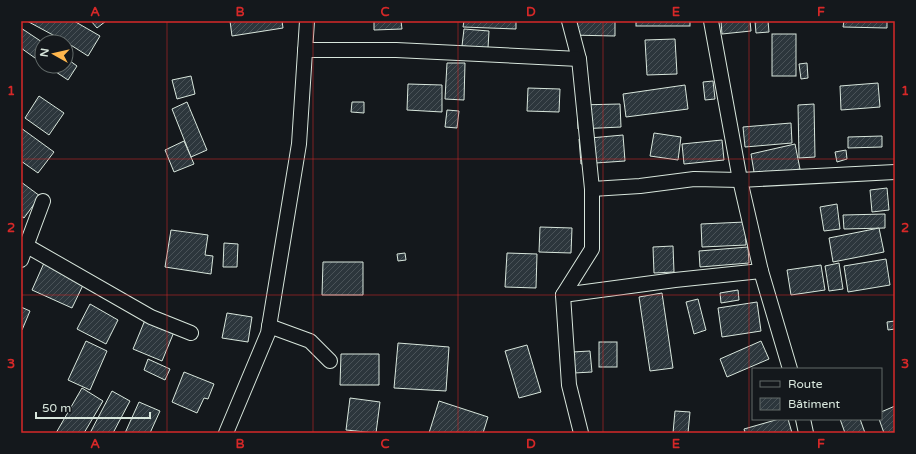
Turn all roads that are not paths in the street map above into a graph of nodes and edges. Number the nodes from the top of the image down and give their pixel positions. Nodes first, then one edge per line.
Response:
1 (307, 21) edge
2 (568, 21) edge
3 (711, 21) edge
4 (305, 50) junction
5 (579, 59) junction
6 (895, 172) edge
7 (740, 180) junction
8 (592, 189) junction
9 (43, 201) dead end
10 (27, 246) junction
11 (21, 260) edge
12 (761, 271) junction
13 (563, 295) junction
14 (269, 326) junction
15 (191, 333) dead end
16 (330, 362) dead end
17 (790, 368) edge
18 (803, 420) edge
19 (226, 433) edge
20 (581, 433) edge
21 (806, 433) edge

1 - 4 street
2 - 5 street
3 - 7 street
4 - 5 street
4 - 14 street
5 - 8 street
6 - 7 street
7 - 8 street
7 - 12 street
8 - 13 street
9 - 10 street
10 - 11 street
10 - 15 street
12 - 13 street
12 - 17 street
13 - 20 street
14 - 16 street
14 - 19 street
18 - 21 street

